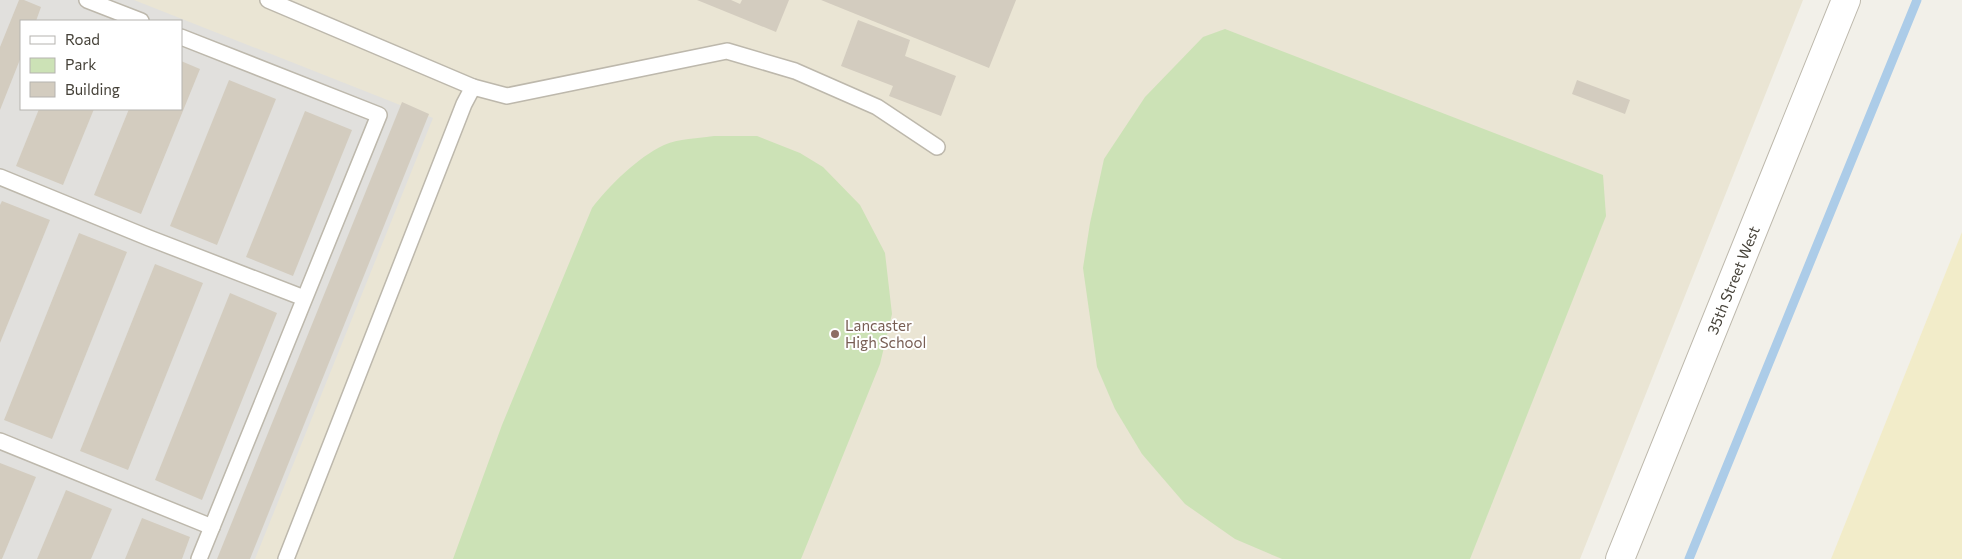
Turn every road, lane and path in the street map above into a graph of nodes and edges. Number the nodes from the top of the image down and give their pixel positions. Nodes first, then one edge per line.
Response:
1 (87, 0) edge
2 (268, 0) edge
3 (1846, 0) edge
4 (138, 20) edge
5 (182, 37) edge
6 (473, 87) junction
7 (937, 147) dead end
8 (0, 177) edge
9 (304, 298) junction
10 (0, 441) edge
11 (212, 527) junction
12 (199, 559) edge
13 (286, 559) edge
14 (1620, 559) edge

1 - 4 lane
2 - 6 lane
3 - 14 street, 35th Street West
5 - 9 lane
6 - 7 lane
6 - 13 lane
8 - 9 lane
9 - 11 lane
10 - 11 lane
11 - 12 lane

